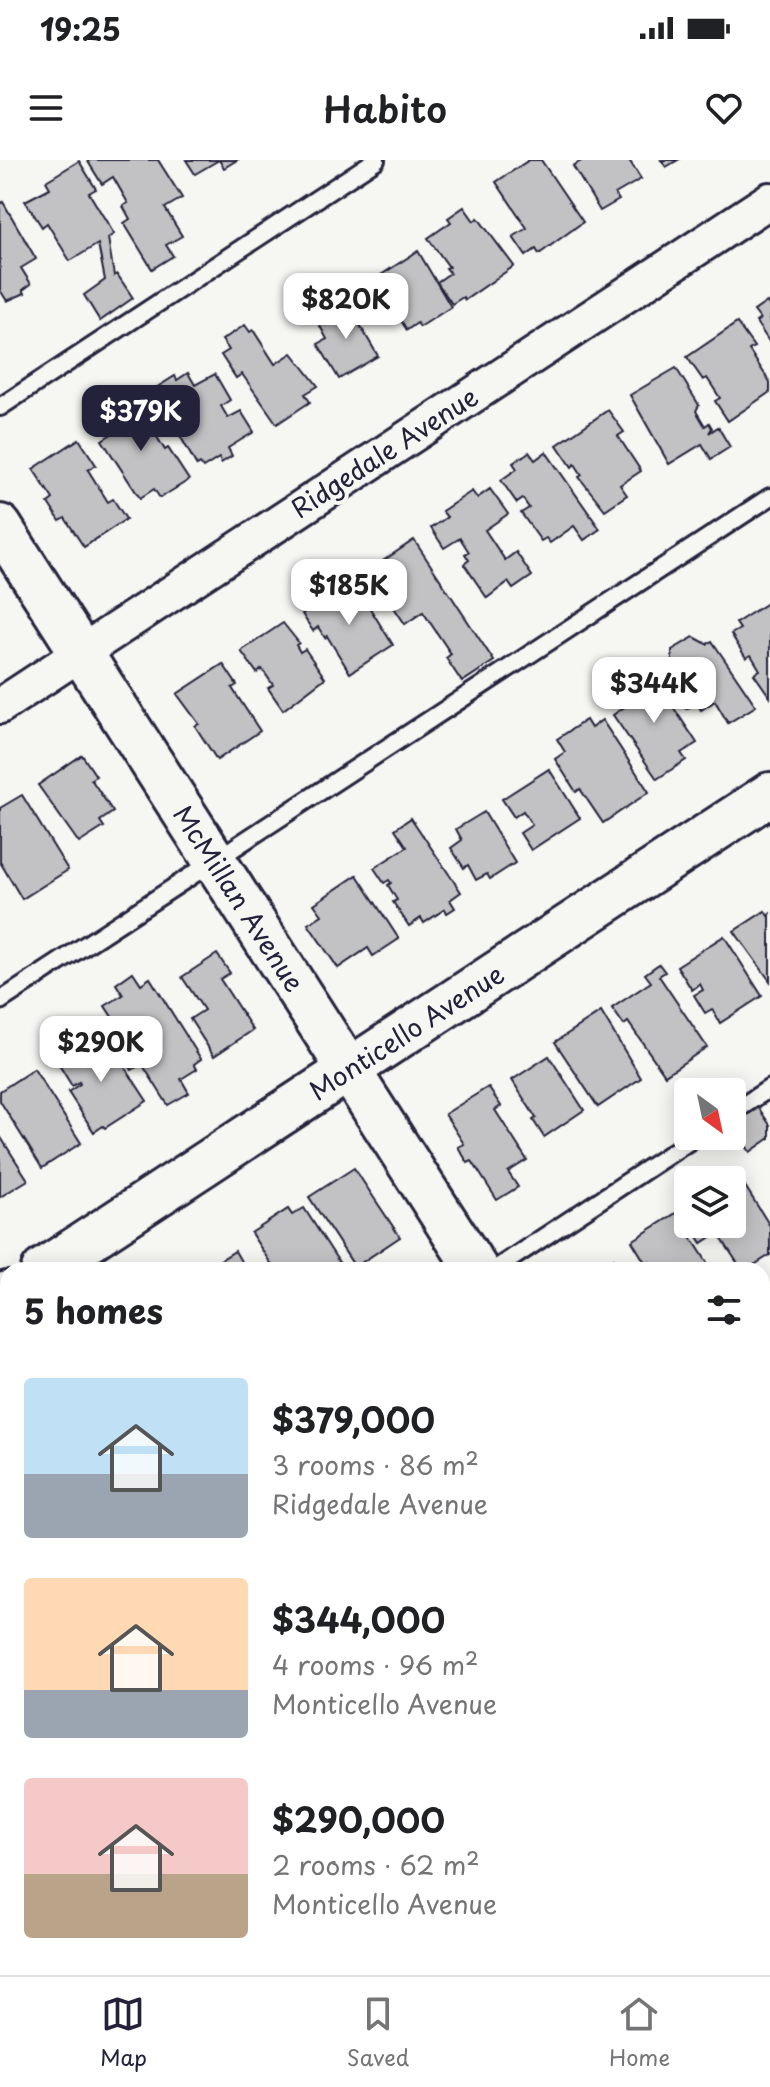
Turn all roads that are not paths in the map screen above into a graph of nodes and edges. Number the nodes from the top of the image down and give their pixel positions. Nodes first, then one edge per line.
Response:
1 (376, 160) edge
2 (770, 200) edge
3 (0, 407) edge
4 (770, 497) edge
5 (0, 526) edge
6 (81, 653) junction
7 (0, 706) edge
8 (770, 794) edge
9 (213, 862) junction
10 (0, 1001) edge
11 (351, 1070) junction
12 (770, 1088) edge
13 (746, 1104) edge
14 (676, 1150) edge
15 (55, 1262) edge
16 (472, 1262) edge
17 (506, 1262) edge

1 - 3 lane
2 - 6 street, Ridgedale Avenue
4 - 9 lane
5 - 6 street, McMillan Avenue
6 - 7 street, Ridgedale Avenue
6 - 9 street, McMillan Avenue
8 - 11 street, Monticello Avenue
9 - 10 lane
9 - 11 street, McMillan Avenue
11 - 15 street, Monticello Avenue
11 - 16 street, McMillan Avenue
12 - 13 lane
14 - 17 lane

